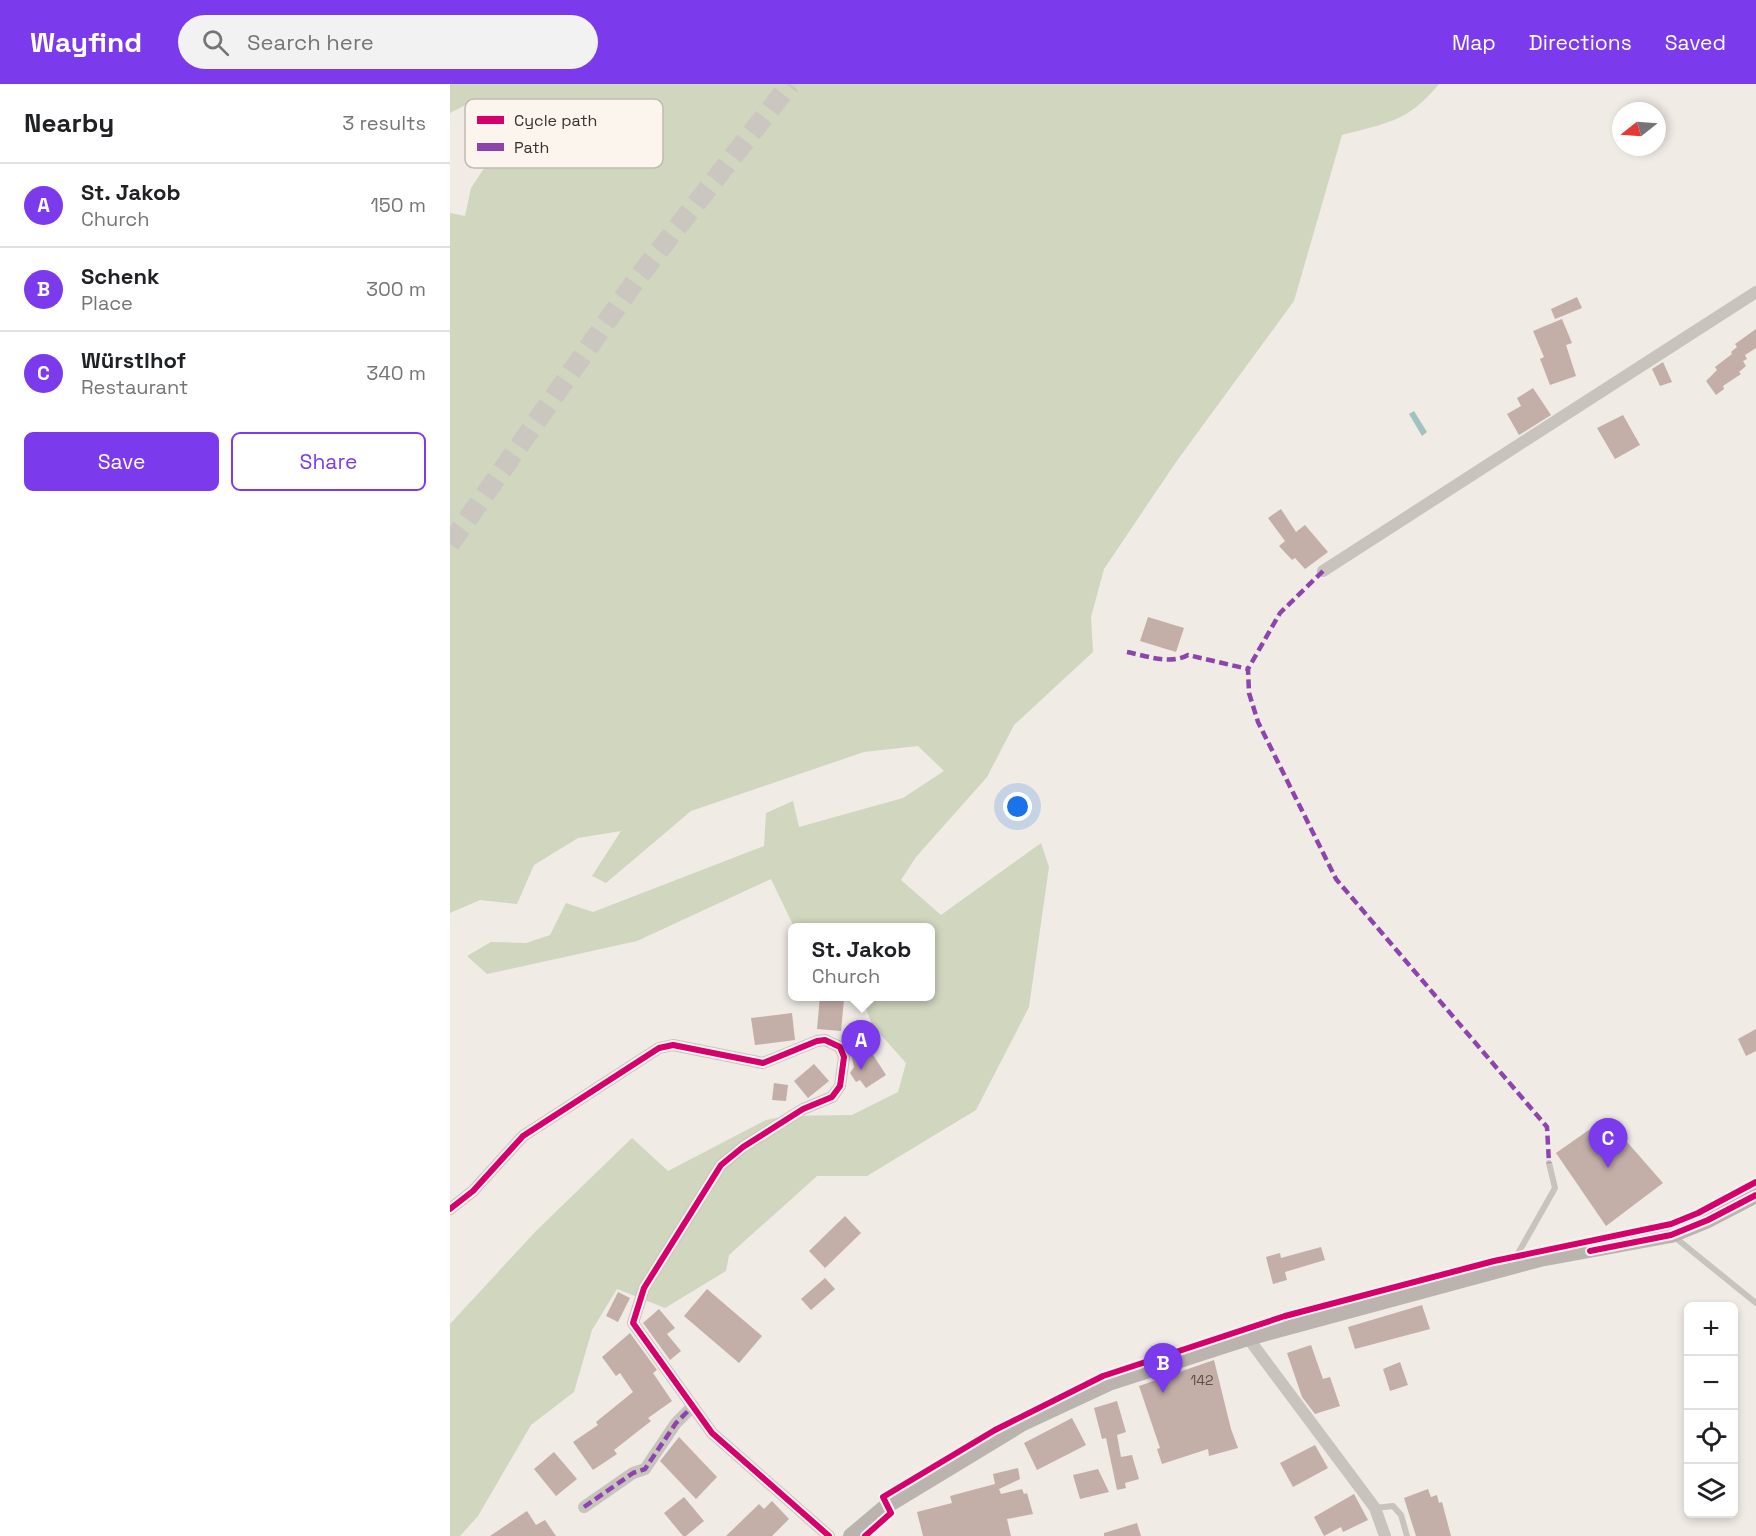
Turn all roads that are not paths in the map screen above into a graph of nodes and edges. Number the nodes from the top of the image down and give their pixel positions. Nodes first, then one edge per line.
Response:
1 (1756, 292) edge
2 (1323, 571) dead end
3 (1549, 1163) dead end
4 (1756, 1195) edge
5 (450, 1209) edge
6 (1671, 1235) junction
7 (1511, 1267) junction
8 (1756, 1302) edge
9 (1248, 1338) junction
10 (693, 1406) junction
11 (584, 1508) dead end
12 (1375, 1508) junction
13 (829, 1536) edge
14 (851, 1536) edge
15 (1385, 1536) edge
16 (1407, 1536) edge

1 - 2 street
3 - 7 lane
4 - 6 street
5 - 10 street
6 - 7 street
6 - 8 lane
7 - 9 street
9 - 12 street
9 - 14 street
10 - 11 street
10 - 13 street
12 - 15 street
12 - 16 lane

